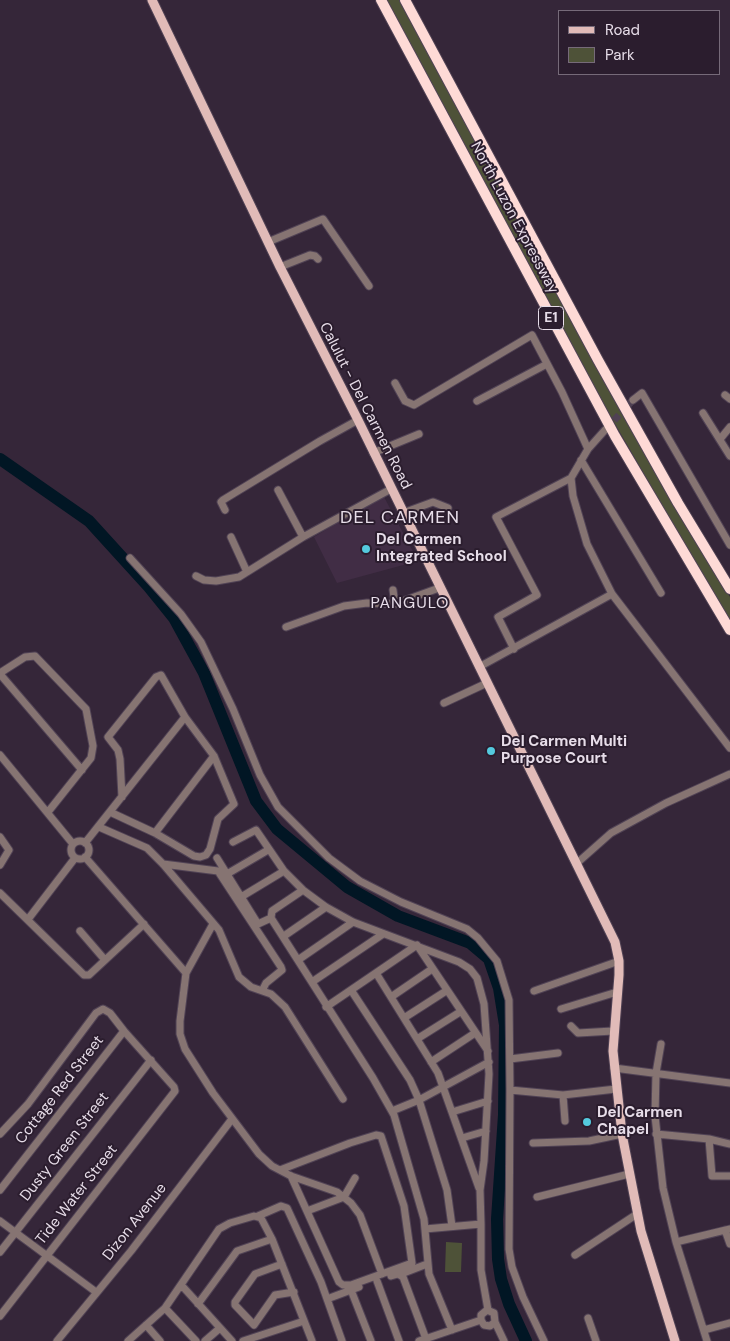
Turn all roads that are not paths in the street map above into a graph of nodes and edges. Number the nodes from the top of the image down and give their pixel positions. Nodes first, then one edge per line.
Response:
1 (152, 0) edge
2 (381, 0) edge
3 (405, 0) edge
4 (268, 242) junction
5 (318, 259) dead end
6 (280, 267) junction
7 (369, 286) dead end
8 (547, 364) junction
9 (395, 383) dead end
10 (633, 400) dead end
11 (477, 401) dead end
12 (703, 413) dead end
13 (358, 420) junction
14 (730, 427) edge
15 (605, 430) tunnel mouth
16 (419, 434) dead end
17 (721, 438) junction
18 (588, 449) junction
19 (373, 454) junction
20 (730, 456) edge
21 (581, 460) junction
22 (571, 478) junction
23 (391, 489) junction
24 (278, 490) dead end
25 (448, 508) dead end
26 (225, 510) dead end
27 (403, 513) junction
28 (231, 537) dead end
29 (303, 537) junction
30 (730, 545) edge
31 (130, 558) dead end
32 (247, 572) junction
33 (196, 576) dead end
34 (439, 588) junction
35 (730, 589) edge
36 (393, 590) dead end
37 (662, 593) dead end
38 (612, 594) junction
39 (395, 604) junction
40 (286, 627) dead end
41 (730, 630) edge
42 (514, 649) junction
43 (479, 667) junction
44 (0, 673) edge
45 (487, 683) junction
46 (444, 704) dead end
47 (185, 716) junction
48 (730, 748) edge
49 (0, 755) edge
50 (214, 756) junction
51 (82, 770) junction
52 (730, 774) edge
53 (122, 797) junction
54 (48, 812) junction
55 (110, 812) junction
56 (99, 827) junction
57 (155, 833) junction
58 (0, 837) edge
59 (233, 842) dead end
60 (85, 843) junction
61 (73, 844) junction
62 (268, 850) junction
63 (86, 857) junction
64 (75, 858) junction
65 (217, 858) dead end
66 (163, 864) junction
67 (576, 864) junction
68 (0, 865) edge
69 (284, 871) junction
70 (227, 874) junction
71 (303, 890) junction
72 (0, 893) edge
73 (241, 897) junction
74 (326, 907) junction
75 (29, 918) junction
76 (270, 918) junction
77 (353, 922) junction
78 (144, 924) junction
79 (213, 924) junction
80 (80, 931) dead end
81 (383, 934) junction
82 (284, 936) junction
83 (416, 945) junction
84 (105, 960) junction
85 (298, 960) junction
86 (619, 961) junction
87 (432, 969) junction
88 (186, 972) junction
89 (376, 973) junction
90 (312, 982) junction
91 (264, 990) junction
92 (351, 990) junction
93 (446, 991) junction
94 (534, 991) dead end
95 (617, 992) junction
96 (391, 996) junction
97 (326, 1007) junction
98 (561, 1009) dead end
99 (460, 1012) junction
100 (404, 1018) junction
101 (571, 1026) dead end
102 (124, 1031) junction
103 (613, 1031) junction
104 (475, 1033) junction
105 (417, 1039) junction
106 (661, 1044) dead end
107 (488, 1052) junction
108 (558, 1054) dead end
109 (510, 1059) junction
110 (151, 1060) junction
111 (432, 1062) junction
112 (489, 1062) junction
113 (614, 1068) junction
114 (656, 1073) junction
115 (730, 1083) edge
116 (444, 1087) junction
117 (616, 1089) junction
118 (510, 1090) junction
119 (563, 1095) junction
120 (343, 1099) dead end
121 (419, 1100) junction
122 (488, 1101) junction
123 (392, 1111) junction
124 (452, 1112) junction
125 (232, 1119) junction
126 (565, 1121) dead end
127 (486, 1131) junction
128 (0, 1134) edge
129 (622, 1134) junction
130 (656, 1134) junction
131 (462, 1138) junction
132 (709, 1139) junction
133 (533, 1143) dead end
134 (730, 1144) edge
135 (280, 1170) junction
136 (629, 1174) junction
137 (291, 1176) junction
138 (730, 1176) edge
139 (356, 1178) dead end
140 (0, 1190) edge
141 (480, 1190) junction
142 (537, 1197) dead end
143 (344, 1198) junction
144 (307, 1211) junction
145 (637, 1214) junction
146 (258, 1216) junction
147 (0, 1221) edge
148 (481, 1224) junction
149 (452, 1226) junction
150 (425, 1229) junction
151 (728, 1229) edge
152 (15, 1233) junction
153 (272, 1240) junction
154 (676, 1242) junction
155 (730, 1244) edge
156 (0, 1252) edge
157 (575, 1255) dead end
158 (46, 1257) junction
159 (282, 1264) junction
160 (427, 1264) junction
161 (382, 1274) junction
162 (401, 1274) junction
163 (377, 1281) junction
164 (180, 1287) junction
165 (351, 1290) junction
166 (96, 1292) junction
167 (294, 1292) junction
168 (327, 1299) junction
169 (198, 1304) junction
170 (165, 1308) junction
171 (488, 1310) junction
172 (0, 1316) edge
173 (588, 1318) dead end
174 (481, 1320) junction
175 (304, 1321) junction
176 (495, 1322) junction
177 (730, 1323) edge
178 (256, 1324) junction
179 (146, 1326) junction
180 (220, 1328) junction
181 (452, 1330) junction
182 (704, 1330) junction
183 (260, 1335) junction
184 (422, 1340) edge
185 (57, 1341) edge
186 (128, 1341) edge
187 (160, 1341) edge
188 (196, 1341) edge
189 (206, 1341) edge
190 (232, 1341) edge
191 (243, 1341) edge
192 (312, 1341) edge
193 (342, 1341) edge
194 (371, 1341) edge
195 (399, 1341) edge
196 (504, 1341) edge
197 (544, 1341) edge
198 (596, 1341) edge
199 (674, 1341) edge
200 (707, 1341) edge

1 - 4 main road, Calulut - Del Carmen Road
2 - 41 highway, North Luzon Expressway / E1
3 - 35 highway, North Luzon Expressway / E1
4 - 6 main road, Calulut - Del Carmen Road
4 - 7 street
5 - 6 street
6 - 13 main road, Calulut - Del Carmen Road
8 - 9 street
8 - 11 street
8 - 18 street
10 - 30 street
12 - 17 street
13 - 19 main road, Calulut - Del Carmen Road
13 - 26 street
14 - 17 street
15 - 18 street
16 - 19 street
17 - 20 street
18 - 21 street
19 - 23 main road, Calulut - Del Carmen Road
21 - 22 street
21 - 37 street
22 - 38 street
22 - 42 street
23 - 27 main road, Calulut - Del Carmen Road
23 - 29 street
24 - 29 street
25 - 27 street
27 - 34 main road, Calulut - Del Carmen Road
28 - 32 street
29 - 32 street
31 - 109 street
32 - 33 street
34 - 39 street
34 - 43 main road, Calulut - Del Carmen Road
36 - 39 street
38 - 42 street
38 - 48 street
39 - 40 street
42 - 43 street
43 - 45 main road, Calulut - Del Carmen Road
44 - 51 street
44 - 51 street
45 - 46 street
45 - 67 main road, Calulut - Del Carmen Road
47 - 50 street
47 - 53 street
47 - 53 street
49 - 54 street
50 - 57 street
50 - 57 street
51 - 54 street
52 - 67 street
53 - 55 street
54 - 61 street
55 - 56 street
55 - 57 street
56 - 60 street
56 - 66 street
58 - 68 street
59 - 62 street
60 - 61 street
60 - 63 street
61 - 64 street
62 - 69 street
62 - 70 street
63 - 64 street
63 - 78 street
64 - 75 street
65 - 70 street
66 - 79 street
66 - 91 street
67 - 86 main road, Calulut - Del Carmen Road
69 - 71 street
69 - 73 street
70 - 73 street
71 - 74 street
71 - 76 street
72 - 75 street
73 - 76 street
74 - 77 street
74 - 82 street
75 - 84 street
76 - 82 street
77 - 81 street
77 - 85 street
78 - 84 street
78 - 88 street
79 - 88 street
79 - 91 street
80 - 84 street
81 - 83 street
81 - 90 street
82 - 85 street
83 - 87 street
83 - 89 street
83 - 107 street
85 - 90 street
86 - 94 street
86 - 95 main road, Calulut - Del Carmen Road
87 - 93 street
87 - 96 street
88 - 125 street
89 - 92 street
89 - 96 street
90 - 97 street
91 - 120 street
92 - 97 street
92 - 121 street
93 - 99 street
93 - 100 street
95 - 98 street
95 - 103 main road, Calulut - Del Carmen Road
96 - 100 street
97 - 123 street
99 - 104 street
99 - 105 street
100 - 105 street
101 - 103 street
102 - 110 street
102 - 128 street
102 - 140 street, Cottage Red Street
103 - 113 main road, Calulut - Del Carmen Road
104 - 107 street
104 - 111 street
105 - 111 street
106 - 114 street
107 - 112 street
108 - 109 street
109 - 118 street
110 - 152 street, Dusty Green Street
110 - 158 street, Tide Water Street
111 - 116 street
112 - 116 street
112 - 122 street
113 - 114 street
113 - 117 main road, Calulut - Del Carmen Road
114 - 115 street
114 - 130 street
116 - 121 street
116 - 124 street
117 - 119 street
117 - 129 main road, Calulut - Del Carmen Road
118 - 119 street
118 - 197 street
119 - 126 street
121 - 123 street
121 - 149 street
122 - 124 street
122 - 127 street
123 - 150 street
124 - 131 street
125 - 135 street
125 - 166 street, Dizon Avenue
127 - 131 street
127 - 141 street
129 - 133 street
129 - 136 main road, Calulut - Del Carmen Road
130 - 132 street
130 - 154 street
131 - 141 street
132 - 134 street
132 - 138 street
135 - 137 street
135 - 161 street
136 - 142 street
136 - 145 main road, Calulut - Del Carmen Road
137 - 143 street
137 - 144 street
139 - 143 street
141 - 148 street
143 - 144 street
143 - 161 street
144 - 161 street
145 - 157 street
145 - 199 main road, Calulut - Del Carmen Road
146 - 153 street
146 - 164 street
146 - 168 street
147 - 152 street
148 - 149 street
148 - 171 street
149 - 150 street
150 - 160 street
151 - 154 street
151 - 155 street
152 - 156 street, Dusty Green Street
152 - 158 street
153 - 159 street
153 - 169 street
154 - 182 street
158 - 166 street
158 - 172 street, Tide Water Street
159 - 167 street
159 - 178 street
160 - 162 street
160 - 181 street
162 - 163 street
162 - 184 street
163 - 165 street
163 - 195 street
164 - 169 street
164 - 170 street
165 - 168 street
165 - 194 street
166 - 185 street, Dizon Avenue
167 - 175 street
167 - 178 street
168 - 193 street
169 - 180 street
170 - 179 street
170 - 188 street
171 - 174 street
171 - 176 street
173 - 198 street
174 - 176 street
174 - 181 street
175 - 183 street
175 - 192 street
176 - 196 street
177 - 182 street
178 - 183 street
179 - 186 street
179 - 187 street
180 - 189 street
180 - 190 street
181 - 184 street
182 - 200 street
183 - 191 street

